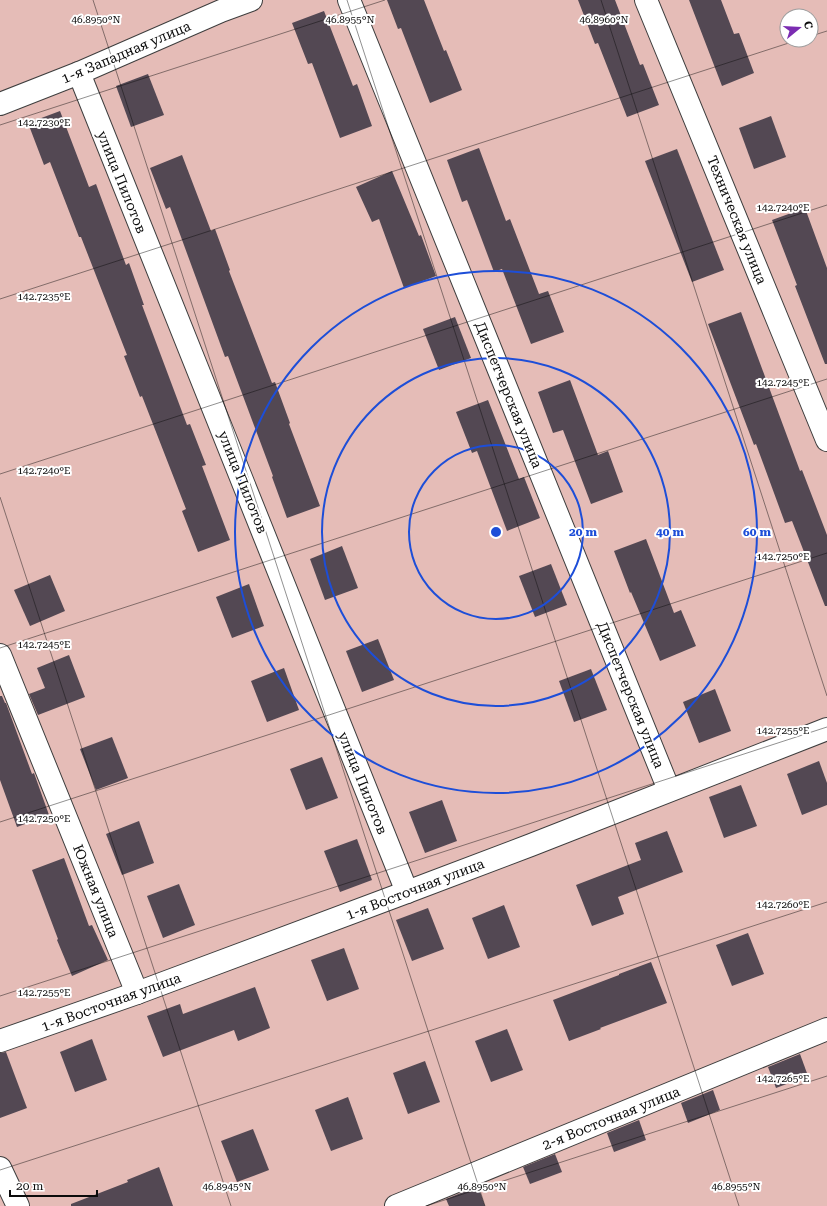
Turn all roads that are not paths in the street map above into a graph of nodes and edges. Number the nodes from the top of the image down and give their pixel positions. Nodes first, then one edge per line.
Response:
1 (251, 0) edge
2 (349, 0) edge
3 (646, 0) edge
4 (79, 73) junction
5 (0, 104) edge
6 (827, 440) edge
7 (0, 655) edge
8 (827, 729) edge
9 (670, 790) junction
10 (407, 892) junction
11 (138, 993) junction
12 (827, 1029) edge
13 (0, 1041) edge
14 (0, 1168) edge
15 (18, 1206) edge
16 (396, 1206) edge

1 - 4 street, 1-я Западная улица
2 - 9 street, Диспетчерская улица
3 - 6 street, Техническая улица
4 - 5 street, 1-я Западная улица
4 - 10 street, улица Пилотов
7 - 11 street, Южная улица
8 - 9 street, 1-я Восточная улица
9 - 10 street, 1-я Восточная улица
10 - 11 street, 1-я Восточная улица
11 - 13 street, 1-я Восточная улица
12 - 16 street, 2-я Восточная улица
14 - 15 street

